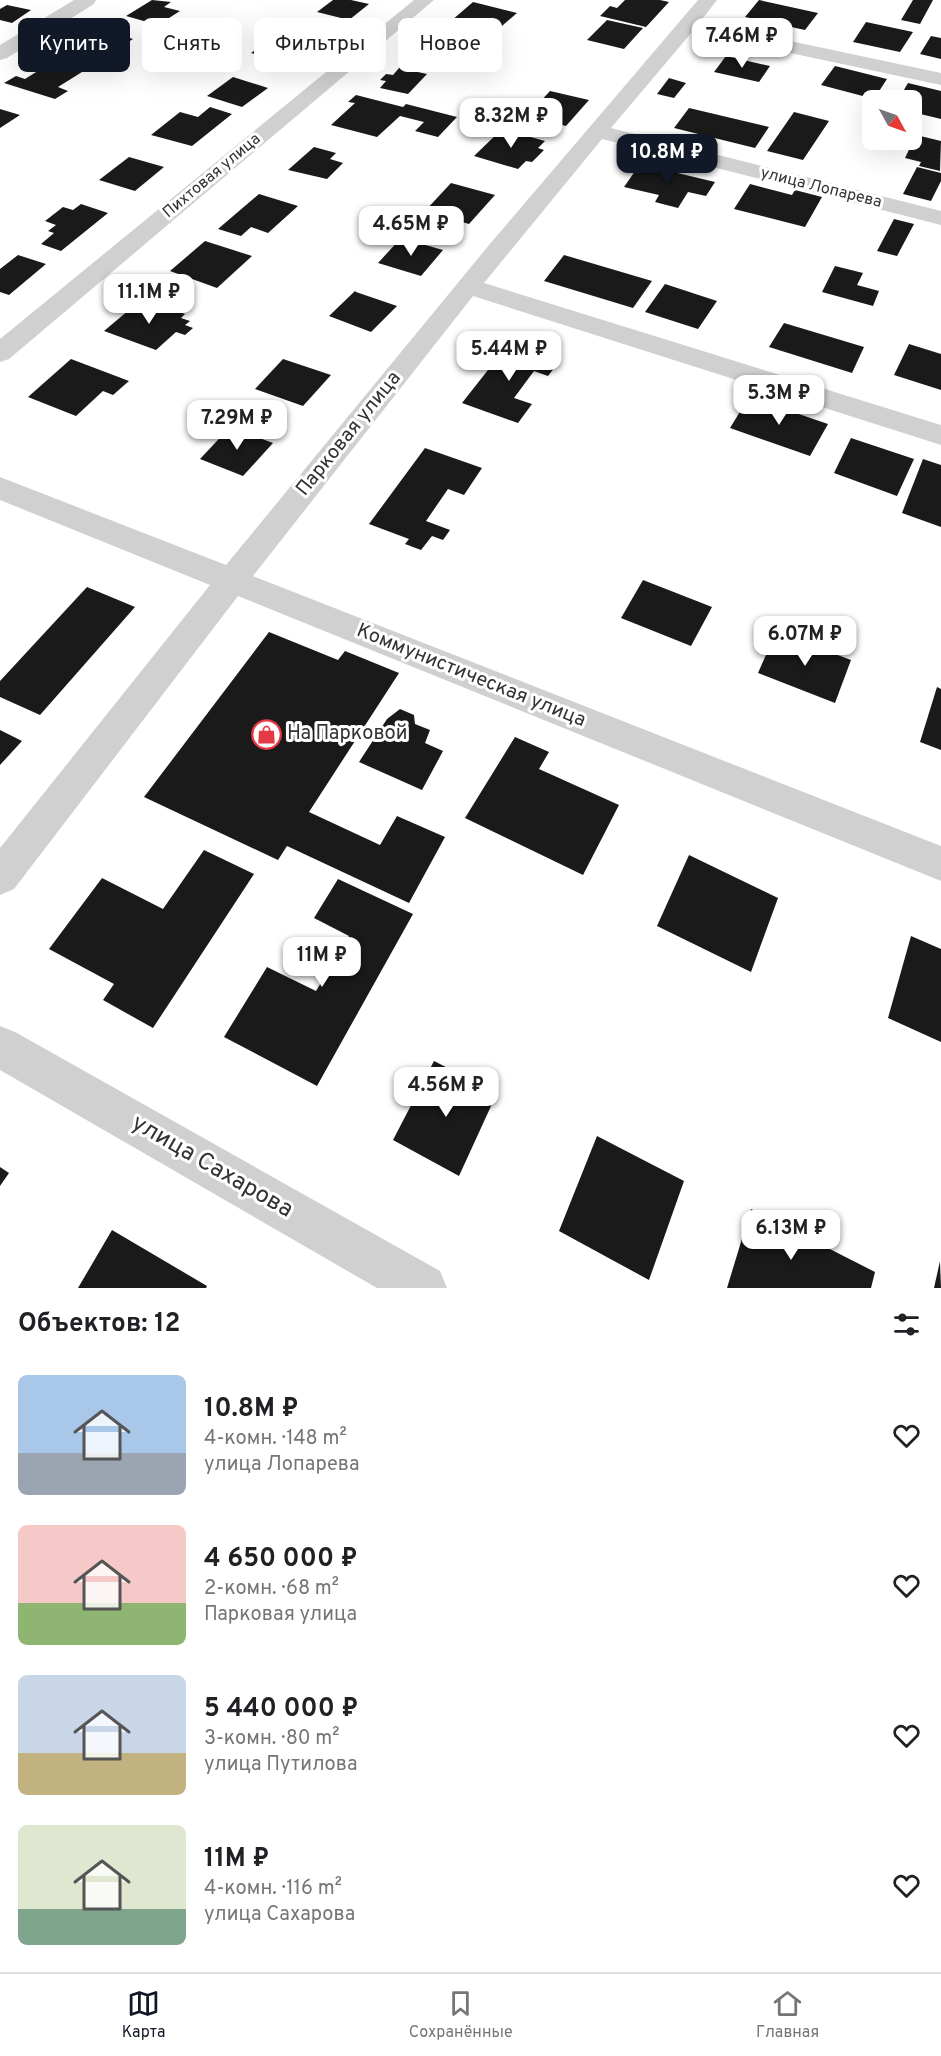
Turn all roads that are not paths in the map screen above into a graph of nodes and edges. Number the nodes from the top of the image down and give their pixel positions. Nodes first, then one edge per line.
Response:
1 (87, 0) edge
2 (425, 0) edge
3 (708, 0) edge
4 (687, 25) junction
5 (0, 54) edge
6 (941, 79) edge
7 (596, 131) junction
8 (941, 218) edge
9 (468, 286) junction
10 (0, 353) edge
11 (941, 435) edge
12 (0, 488) edge
13 (231, 580) junction
14 (941, 864) edge
15 (0, 877) edge
16 (0, 1047) edge
17 (423, 1288) edge

1 - 5 street
2 - 10 street, Пихтовая улица
3 - 4 street, Парковая улица
4 - 6 street
4 - 7 street, Парковая улица
7 - 8 street, улица Лопарева
7 - 9 street, Парковая улица
9 - 11 street
9 - 13 street, Парковая улица
12 - 13 street, Коммунистическая улица
13 - 14 street, Коммунистическая улица
13 - 15 street, Парковая улица
16 - 17 street, улица Сахарова

